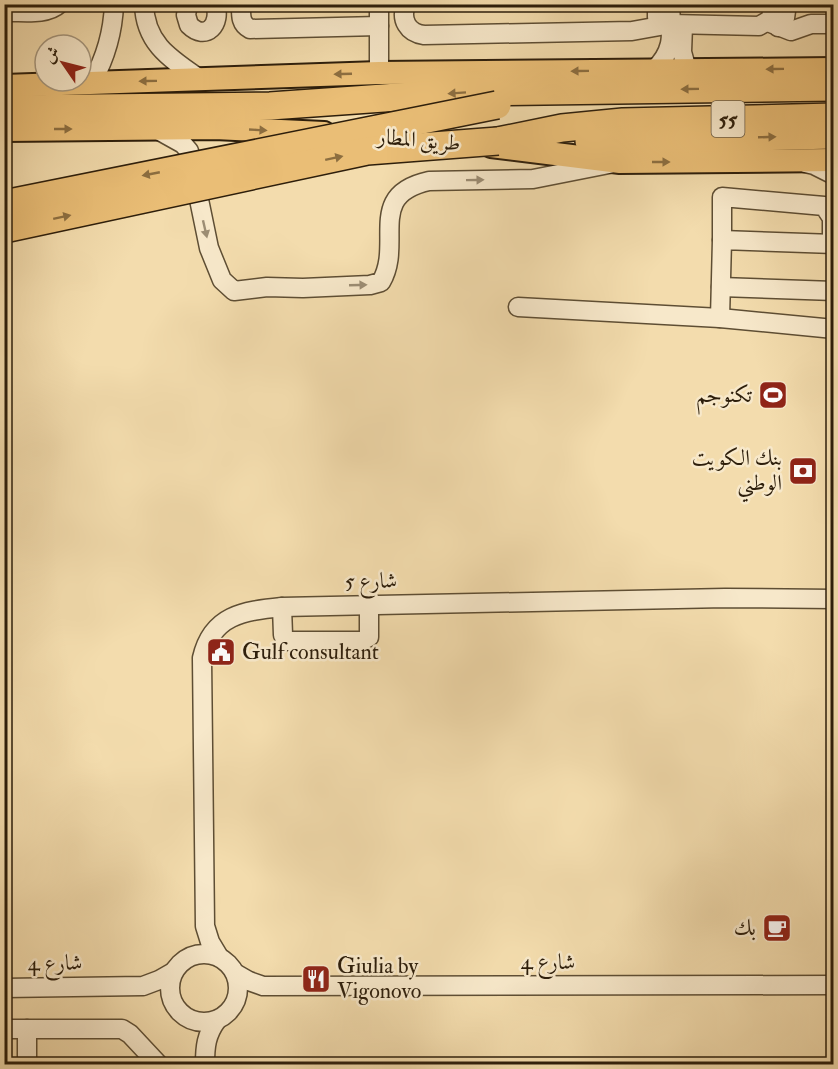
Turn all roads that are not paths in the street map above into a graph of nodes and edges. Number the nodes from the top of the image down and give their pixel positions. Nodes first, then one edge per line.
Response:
1 (59, 4) edge
2 (115, 4) edge
3 (144, 4) edge
4 (188, 4) edge
5 (215, 4) edge
6 (241, 4) edge
7 (379, 4) edge
8 (406, 4) edge
9 (657, 4) edge
10 (670, 4) edge
11 (787, 4) edge
12 (4, 12) edge
13 (773, 18) edge
14 (672, 24) junction
15 (834, 24) edge
16 (379, 26) junction
17 (834, 69) edge
18 (654, 70) junction
19 (687, 70) junction
20 (379, 73) junction
21 (200, 79) junction
22 (93, 80) edge
23 (93, 82) edge
24 (33, 85) edge
25 (4, 86) edge
26 (834, 87) edge
27 (621, 90) junction
28 (4, 110) edge
29 (834, 117) edge
30 (155, 128) junction
31 (4, 130) edge
32 (834, 135) edge
33 (498, 141) junction
34 (834, 160) edge
35 (620, 162) junction
36 (794, 162) junction
37 (834, 175) edge
38 (4, 204) edge
39 (4, 229) edge
40 (722, 240) junction
41 (833, 243) edge
42 (721, 287) junction
43 (834, 291) edge
44 (518, 307) dead end
45 (720, 318) junction
46 (834, 329) edge
47 (834, 598) edge
48 (369, 605) junction
49 (282, 607) junction
50 (206, 926) junction
51 (191, 956) junction
52 (219, 957) junction
53 (173, 972) junction
54 (236, 973) junction
55 (834, 985) edge
56 (143, 986) junction
57 (263, 986) junction
58 (4, 988) edge
59 (171, 999) junction
60 (236, 1002) junction
61 (188, 1019) junction
62 (217, 1020) junction
63 (4, 1029) edge
64 (27, 1029) junction
65 (205, 1056) edge
66 (27, 1065) edge
67 (158, 1065) edge

1 - 12 street
2 - 3 street
2 - 22 street
3 - 21 street
4 - 5 street
6 - 16 street
7 - 16 street
8 - 14 street
9 - 14 street
10 - 14 street
11 - 13 street
13 - 14 street
13 - 15 street
14 - 18 street
14 - 19 street
16 - 20 street
17 -> 19 main road, 55
18 - 19 main road, 55
18 -> 20 main road, 55
20 -> 21 main road, 55
21 -> 23 main road, 55
24 - 25 main road, 55
26 -> 27 highway, 55
27 -> 28 highway
27 -> 38 highway, bridge
29 - 33 highway, 55
31 -> 30 main road, طريق المطار / 55
30 -> 35 main road, طريق المطار / 55
30 -> 35 street
33 -> 32 highway
39 -> 33 highway, bridge
34 - 36 main road, طريق المطار / 55
35 -> 36 main road, طريق المطار / 55
36 - 37 street
40 - 41 street
40 - 41 street
40 - 42 street
42 - 43 street
42 - 45 street
44 - 45 street
45 - 46 street
47 - 48 street, شارع 5
48 - 49 street, شارع 5
48 - 49 street
49 - 50 street, شارع 5
50 - 51 street, شارع 5
50 - 52 street, شارع 5
51 - 52 street
51 - 53 street
52 - 54 street
53 - 56 street, شارع 4
53 - 59 street
54 - 57 street, شارع 4
54 - 60 street
55 - 57 street, شارع 4
56 - 58 street, شارع 4
56 - 59 street, شارع 4
57 - 60 street
59 - 61 street
60 - 62 street
61 - 62 street
61 - 65 street
62 - 65 street
63 - 64 street
64 - 66 street
64 - 67 street

